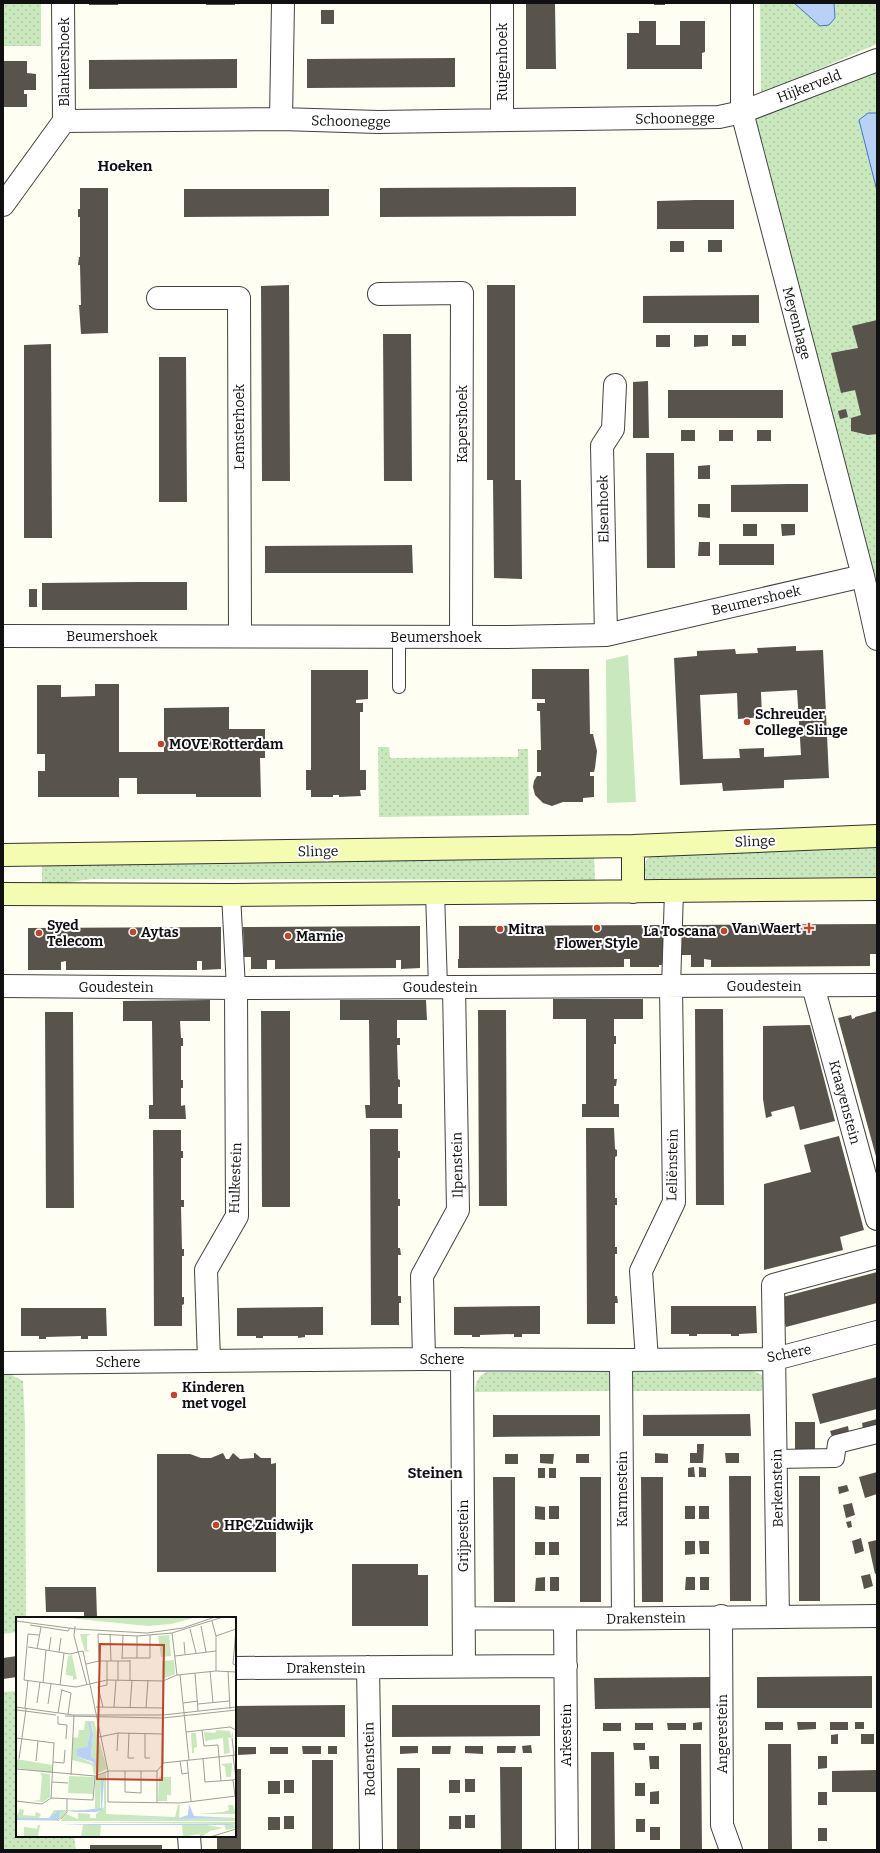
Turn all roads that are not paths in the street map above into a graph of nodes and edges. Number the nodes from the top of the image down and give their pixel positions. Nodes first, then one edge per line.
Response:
1 (64, 3) edge
2 (283, 3) edge
3 (502, 3) edge
4 (742, 3) edge
5 (877, 60) edge
6 (742, 112) junction
7 (281, 119) junction
8 (502, 120) junction
9 (64, 121) junction
10 (3, 205) edge
11 (379, 294) dead end
12 (158, 298) dead end
13 (615, 385) dead end
14 (863, 576) junction
15 (606, 635) junction
16 (3, 636) edge
17 (240, 636) junction
18 (399, 636) junction
19 (461, 637) junction
20 (877, 639) edge
21 (399, 687) dead end
22 (877, 836) edge
23 (633, 846) junction
24 (3, 855) edge
25 (877, 889) edge
26 (674, 891) junction
27 (435, 892) junction
28 (633, 892) junction
29 (3, 894) edge
30 (231, 895) junction
31 (877, 985) edge
32 (3, 986) edge
33 (813, 986) junction
34 (446, 987) junction
35 (671, 987) junction
36 (236, 988) junction
37 (877, 1219) edge
38 (877, 1257) edge
39 (877, 1332) edge
40 (424, 1359) junction
41 (462, 1359) junction
42 (775, 1359) junction
43 (621, 1360) junction
44 (647, 1360) junction
45 (209, 1361) junction
46 (3, 1362) edge
47 (877, 1434) edge
48 (776, 1459) junction
49 (721, 1616) junction
50 (877, 1616) edge
51 (778, 1617) junction
52 (464, 1618) junction
53 (623, 1618) junction
54 (565, 1619) junction
55 (464, 1666) junction
56 (566, 1666) junction
57 (368, 1667) junction
58 (236, 1668) edge
59 (189, 1837) edge
60 (190, 1850) edge
61 (371, 1850) edge
62 (567, 1850) edge
63 (731, 1850) edge

1 - 9 street, Blankershoek
2 - 7 street
3 - 8 street, Ruigenhoek
4 - 6 street, Meyenhage
5 - 6 street, Hijkerveld
6 - 8 street, Schoonegge
6 - 14 street, Meyenhage
7 - 8 street, Schoonegge
7 - 9 street, Schoonegge
9 - 10 street
11 - 19 street, Kapershoek
12 - 17 street, Lemsterhoek
13 - 15 street, Elsenhoek
14 - 15 street, Beumershoek
14 - 20 street, Meyenhage
15 - 19 street, Beumershoek
16 - 17 street, Beumershoek
17 - 18 street, Beumershoek
18 - 19 street, Beumershoek
18 - 21 lane
22 - 23 main road, Slinge
23 - 24 main road, Slinge
23 - 28 main road
25 - 26 main road
26 - 28 main road
26 - 35 street
27 - 28 main road
27 - 30 main road
27 - 34 street
29 - 30 main road
30 - 36 street
31 - 33 street, Goudestein
32 - 36 street, Goudestein
33 - 35 street, Goudestein
33 - 37 street, Kraayenstein
34 - 35 street, Goudestein
34 - 36 street, Goudestein
34 - 40 street, Ilpenstein
35 - 44 street, Leliënstein
36 - 45 street, Hulkestein
38 - 42 street
39 - 42 street, Schere
40 - 41 street, Schere
40 - 45 street, Schere
41 - 43 street, Schere
41 - 52 street, Grijpestein
42 - 44 street, Schere
42 - 48 street, Berkenstein
43 - 44 street, Schere
43 - 53 street, Karmestein
45 - 46 street, Schere
47 - 48 street
48 - 51 street, Berkenstein
49 - 51 street, Drakenstein
49 - 53 street, Drakenstein
49 - 63 street, Angerestein
50 - 51 street, Drakenstein
52 - 54 street, Drakenstein
52 - 55 street
53 - 54 street, Drakenstein
54 - 56 street, Arkestein
55 - 56 street, Drakenstein
55 - 57 street, Drakenstein
56 - 62 street, Arkestein
57 - 58 street, Drakenstein
57 - 61 street, Rodenstein
59 - 60 street

